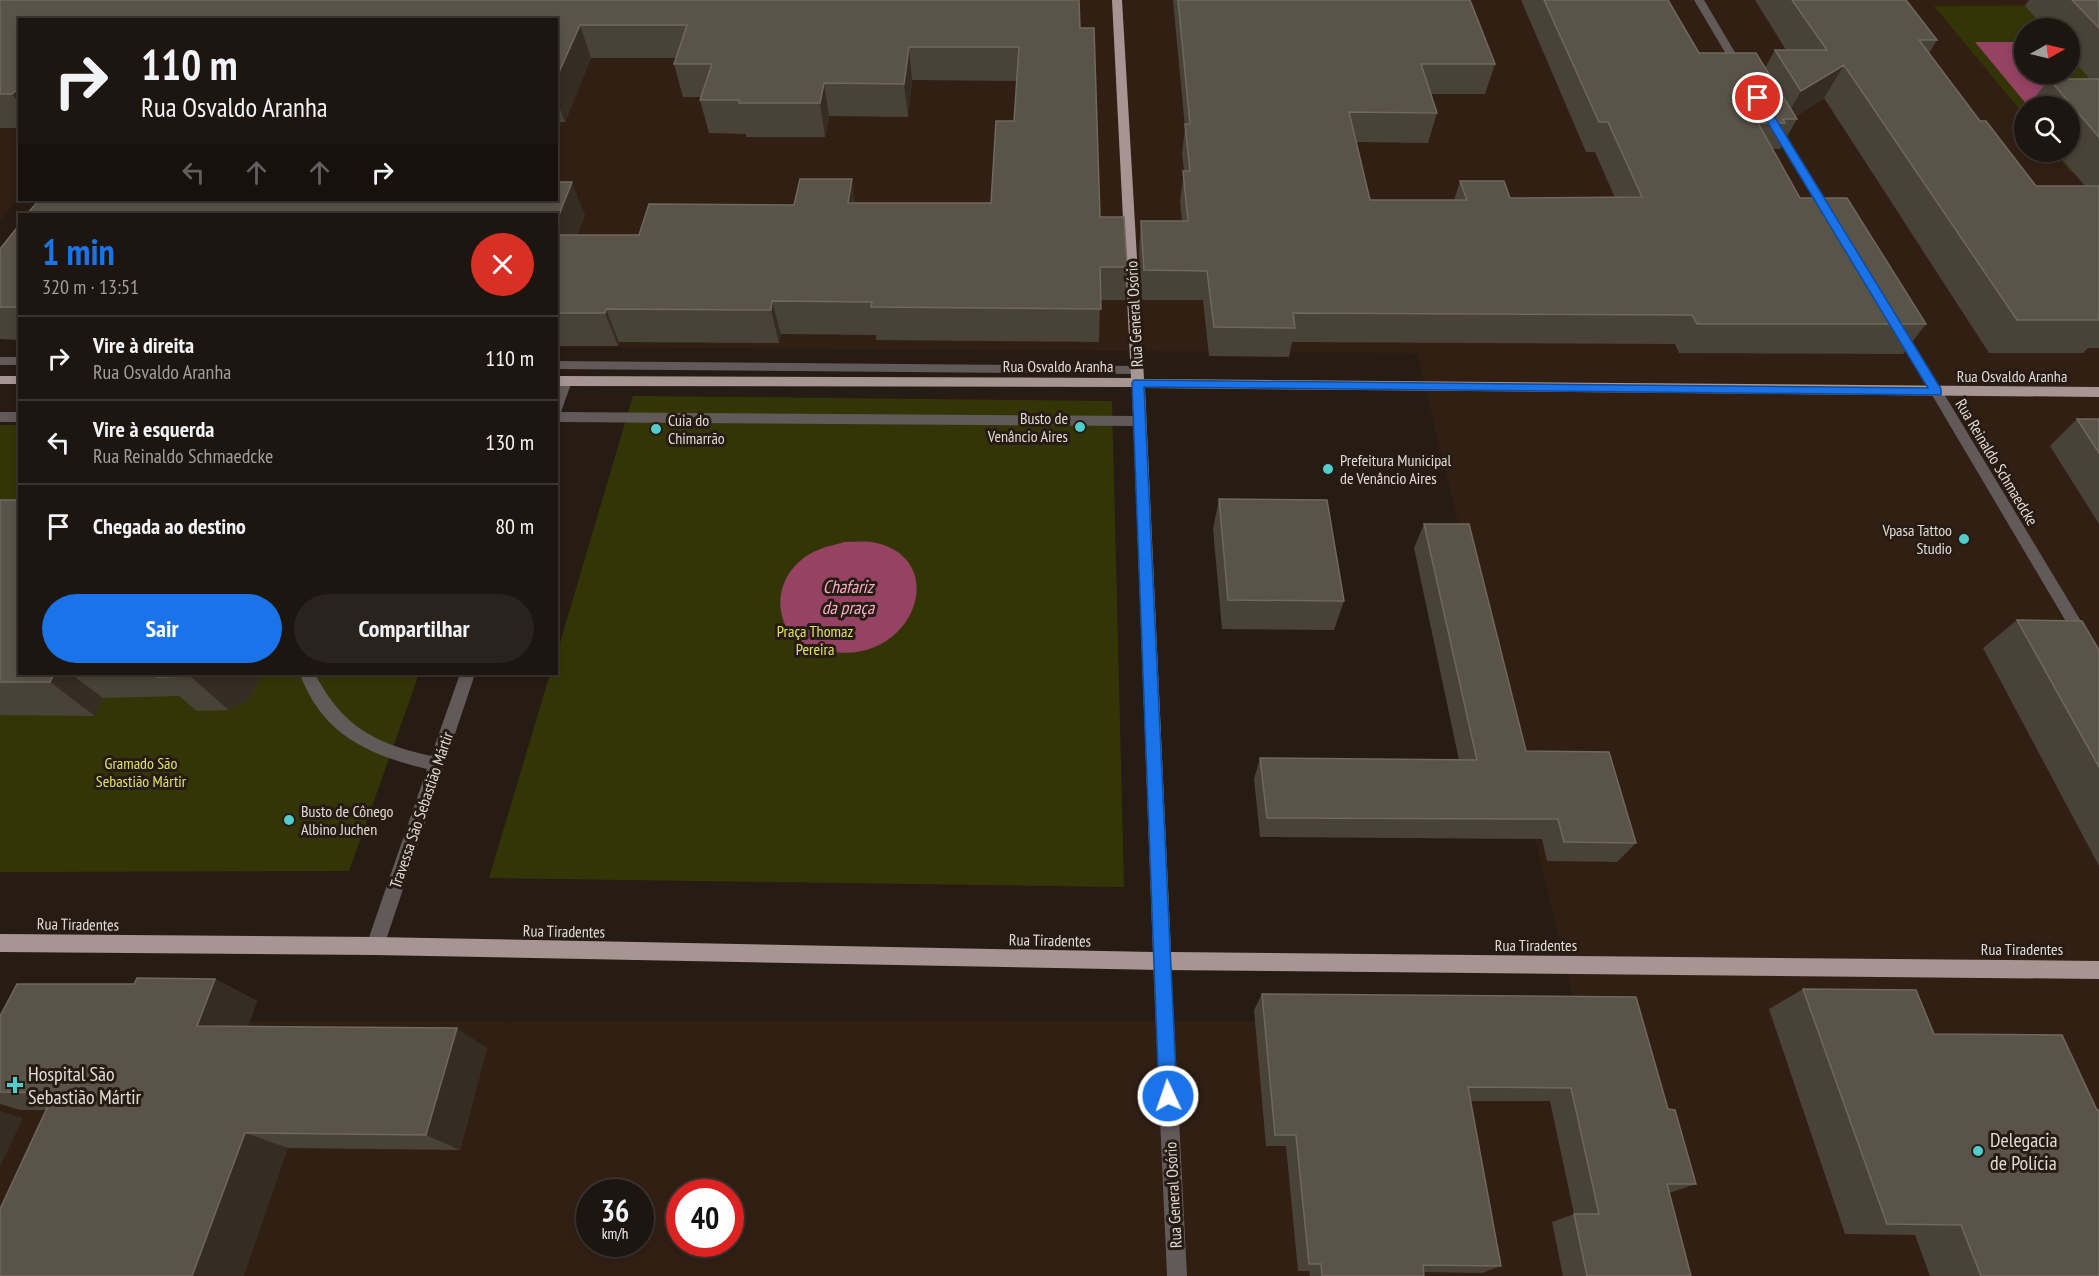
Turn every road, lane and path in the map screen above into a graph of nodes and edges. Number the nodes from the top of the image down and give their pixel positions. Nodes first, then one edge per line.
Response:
1 (1117, 0) edge
2 (1698, 0) edge
3 (1747, 80) edge
4 (1766, 111) edge
5 (1833, 221) edge
6 (1894, 322) edge
7 (0, 361) edge
8 (18, 361) edge
9 (558, 365) edge
10 (1137, 377) junction
11 (0, 380) edge
12 (18, 380) edge
13 (561, 381) edge
14 (1937, 392) junction
15 (2099, 392) edge
16 (558, 398) edge
17 (0, 417) edge
18 (18, 417) edge
19 (558, 417) edge
20 (1139, 421) junction
21 (2099, 664) edge
22 (307, 675) edge
23 (468, 675) edge
24 (437, 764) junction
25 (0, 943) edge
26 (375, 946) junction
27 (1161, 961) junction
28 (2099, 970) edge
29 (1177, 1276) edge

1 - 10 main road, Rua General Osório
2 - 3 street
4 - 5 street
6 - 14 street, Rua Reinaldo Schmaedcke
7 - 8 street
9 - 10 street
10 - 13 main road, Rua Osvaldo Aranha
10 - 14 main road, Rua Osvaldo Aranha
10 - 20 main road, Rua General Osório
11 - 12 main road
13 - 16 street
14 - 15 main road, Rua Osvaldo Aranha
14 - 21 street, Rua Reinaldo Schmaedcke
17 - 18 street
19 - 20 street
20 - 27 main road, Rua General Osório
22 - 24 street
23 - 24 street, Travessa São Sebastião Mártir
24 - 26 street, Travessa São Sebastião Mártir
25 - 26 main road, Rua Tiradentes
26 - 27 main road, Rua Tiradentes
27 - 28 main road, Rua Tiradentes
27 - 29 street, Rua General Osório

